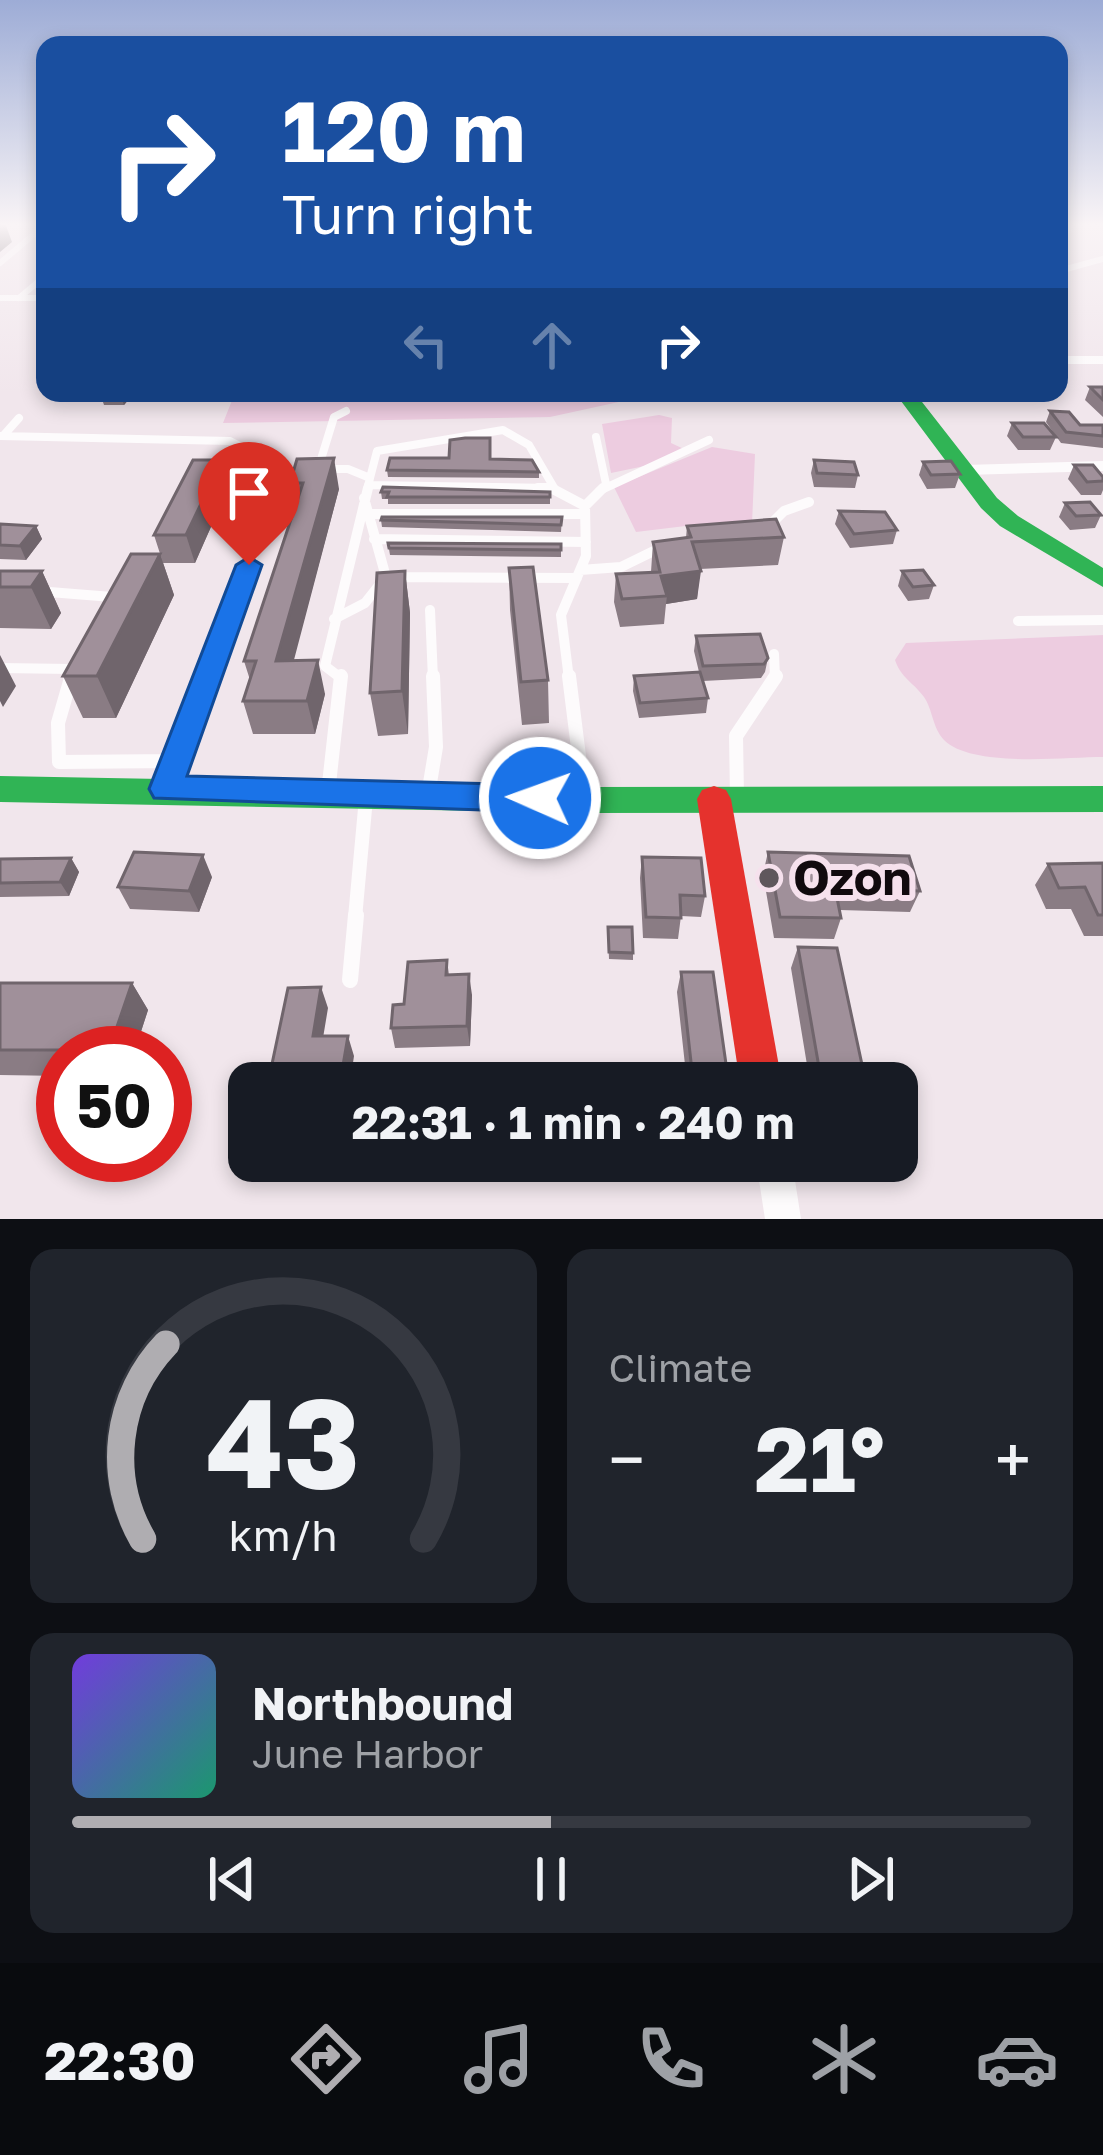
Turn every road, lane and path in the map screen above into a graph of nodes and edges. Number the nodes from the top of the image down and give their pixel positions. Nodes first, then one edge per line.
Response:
1 (36, 284) edge
2 (0, 298) edge
3 (19, 298) junction
4 (36, 298) edge
5 (1068, 360) edge
6 (1103, 360) edge
7 (912, 402) edge
8 (346, 411) dead end
9 (19, 418) dead end
10 (1, 437) edge
11 (596, 437) dead end
12 (709, 440) dead end
13 (1103, 466) edge
14 (318, 469) junction
15 (964, 470) junction
16 (291, 473) junction
17 (606, 484) junction
18 (367, 487) junction
19 (551, 488) junction
20 (809, 502) dead end
21 (585, 510) junction
22 (371, 514) junction
23 (374, 539) junction
24 (752, 540) edge
25 (586, 542) junction
26 (669, 545) edge
27 (579, 574) junction
28 (386, 577) junction
29 (1103, 580) edge
30 (19, 590) edge
31 (430, 610) dead end
32 (107, 615) edge
33 (334, 620) junction
34 (1103, 620) edge
35 (1018, 621) dead end
36 (83, 651) edge
37 (774, 654) dead end
38 (0, 668) edge
39 (71, 669) junction
40 (174, 761) junction
41 (0, 788) edge
42 (166, 789) junction
43 (328, 793) junction
44 (367, 794) junction
45 (428, 795) junction
46 (1103, 799) edge
47 (584, 800) junction
48 (726, 800) junction
49 (350, 980) dead end
50 (757, 1062) edge
51 (777, 1182) edge
52 (783, 1219) edge

1 - 3 lane
2 - 3 lane
3 - 4 lane
5 - 6 street
7 - 15 main road
8 - 14 lane
9 - 10 lane
10 - 16 lane
11 - 17 lane
12 - 17 lane
13 - 15 street
14 - 16 lane
14 - 18 lane
15 - 29 main road
16 - 40 lane
17 - 21 lane
18 - 19 lane
18 - 19 lane
18 - 22 lane
18 - 33 lane
19 - 21 lane
20 - 24 lane
21 - 22 lane
21 - 25 lane
22 - 23 lane
23 - 25 lane
23 - 28 lane
25 - 27 lane
26 - 27 lane
27 - 28 lane
27 - 47 lane
28 - 33 lane
30 - 32 lane
31 - 45 lane
33 - 43 lane
34 - 35 lane
36 - 39 lane
37 - 48 lane
38 - 39 lane
39 - 40 lane
40 - 42 lane
41 - 42 main road
42 - 43 main road
43 - 44 main road
44 - 45 main road
44 - 49 lane
45 - 47 main road
46 - 48 main road
47 - 48 main road
48 - 50 main road
51 - 52 street

